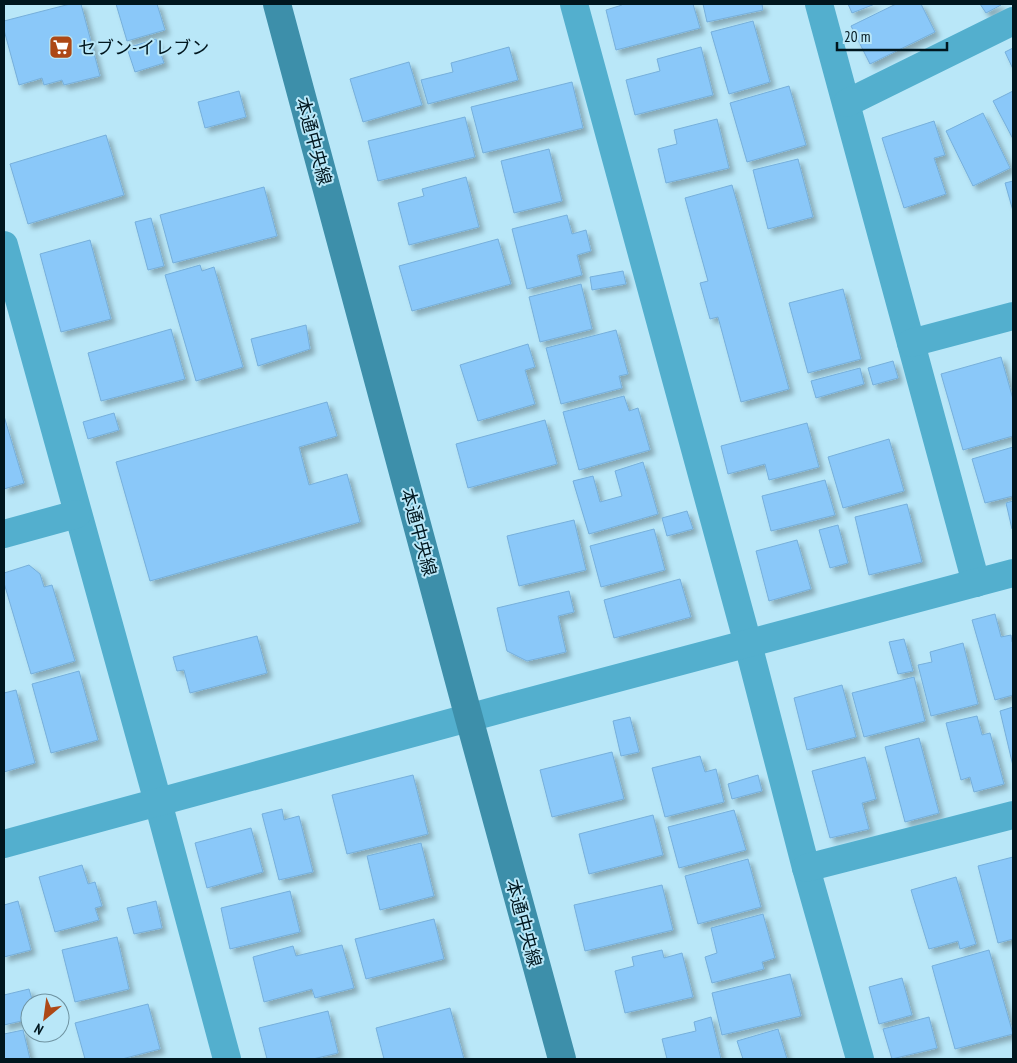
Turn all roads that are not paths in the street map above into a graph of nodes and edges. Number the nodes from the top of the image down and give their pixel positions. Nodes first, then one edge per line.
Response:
1 (277, 4) edge
2 (574, 4) edge
3 (819, 4) edge
4 (1013, 21) edge
5 (846, 103) junction
6 (4, 245) edge
7 (1013, 316) edge
8 (912, 343) junction
9 (77, 514) junction
10 (4, 534) edge
11 (1013, 573) edge
12 (976, 583) junction
13 (748, 644) junction
14 (469, 718) junction
15 (158, 802) junction
16 (1013, 815) edge
17 (4, 844) edge
18 (806, 868) junction
19 (227, 1059) edge
20 (562, 1059) edge
21 (860, 1059) edge

1 - 14 street, 本通中央線
2 - 13 street
3 - 5 street
4 - 5 street
5 - 8 street
6 - 9 street
7 - 8 street
8 - 12 street
9 - 10 street
9 - 15 street
11 - 12 street
12 - 13 street
13 - 14 street
13 - 18 street
14 - 15 street
14 - 20 street, 本通中央線
15 - 17 street
15 - 19 street
16 - 18 street
18 - 21 street

